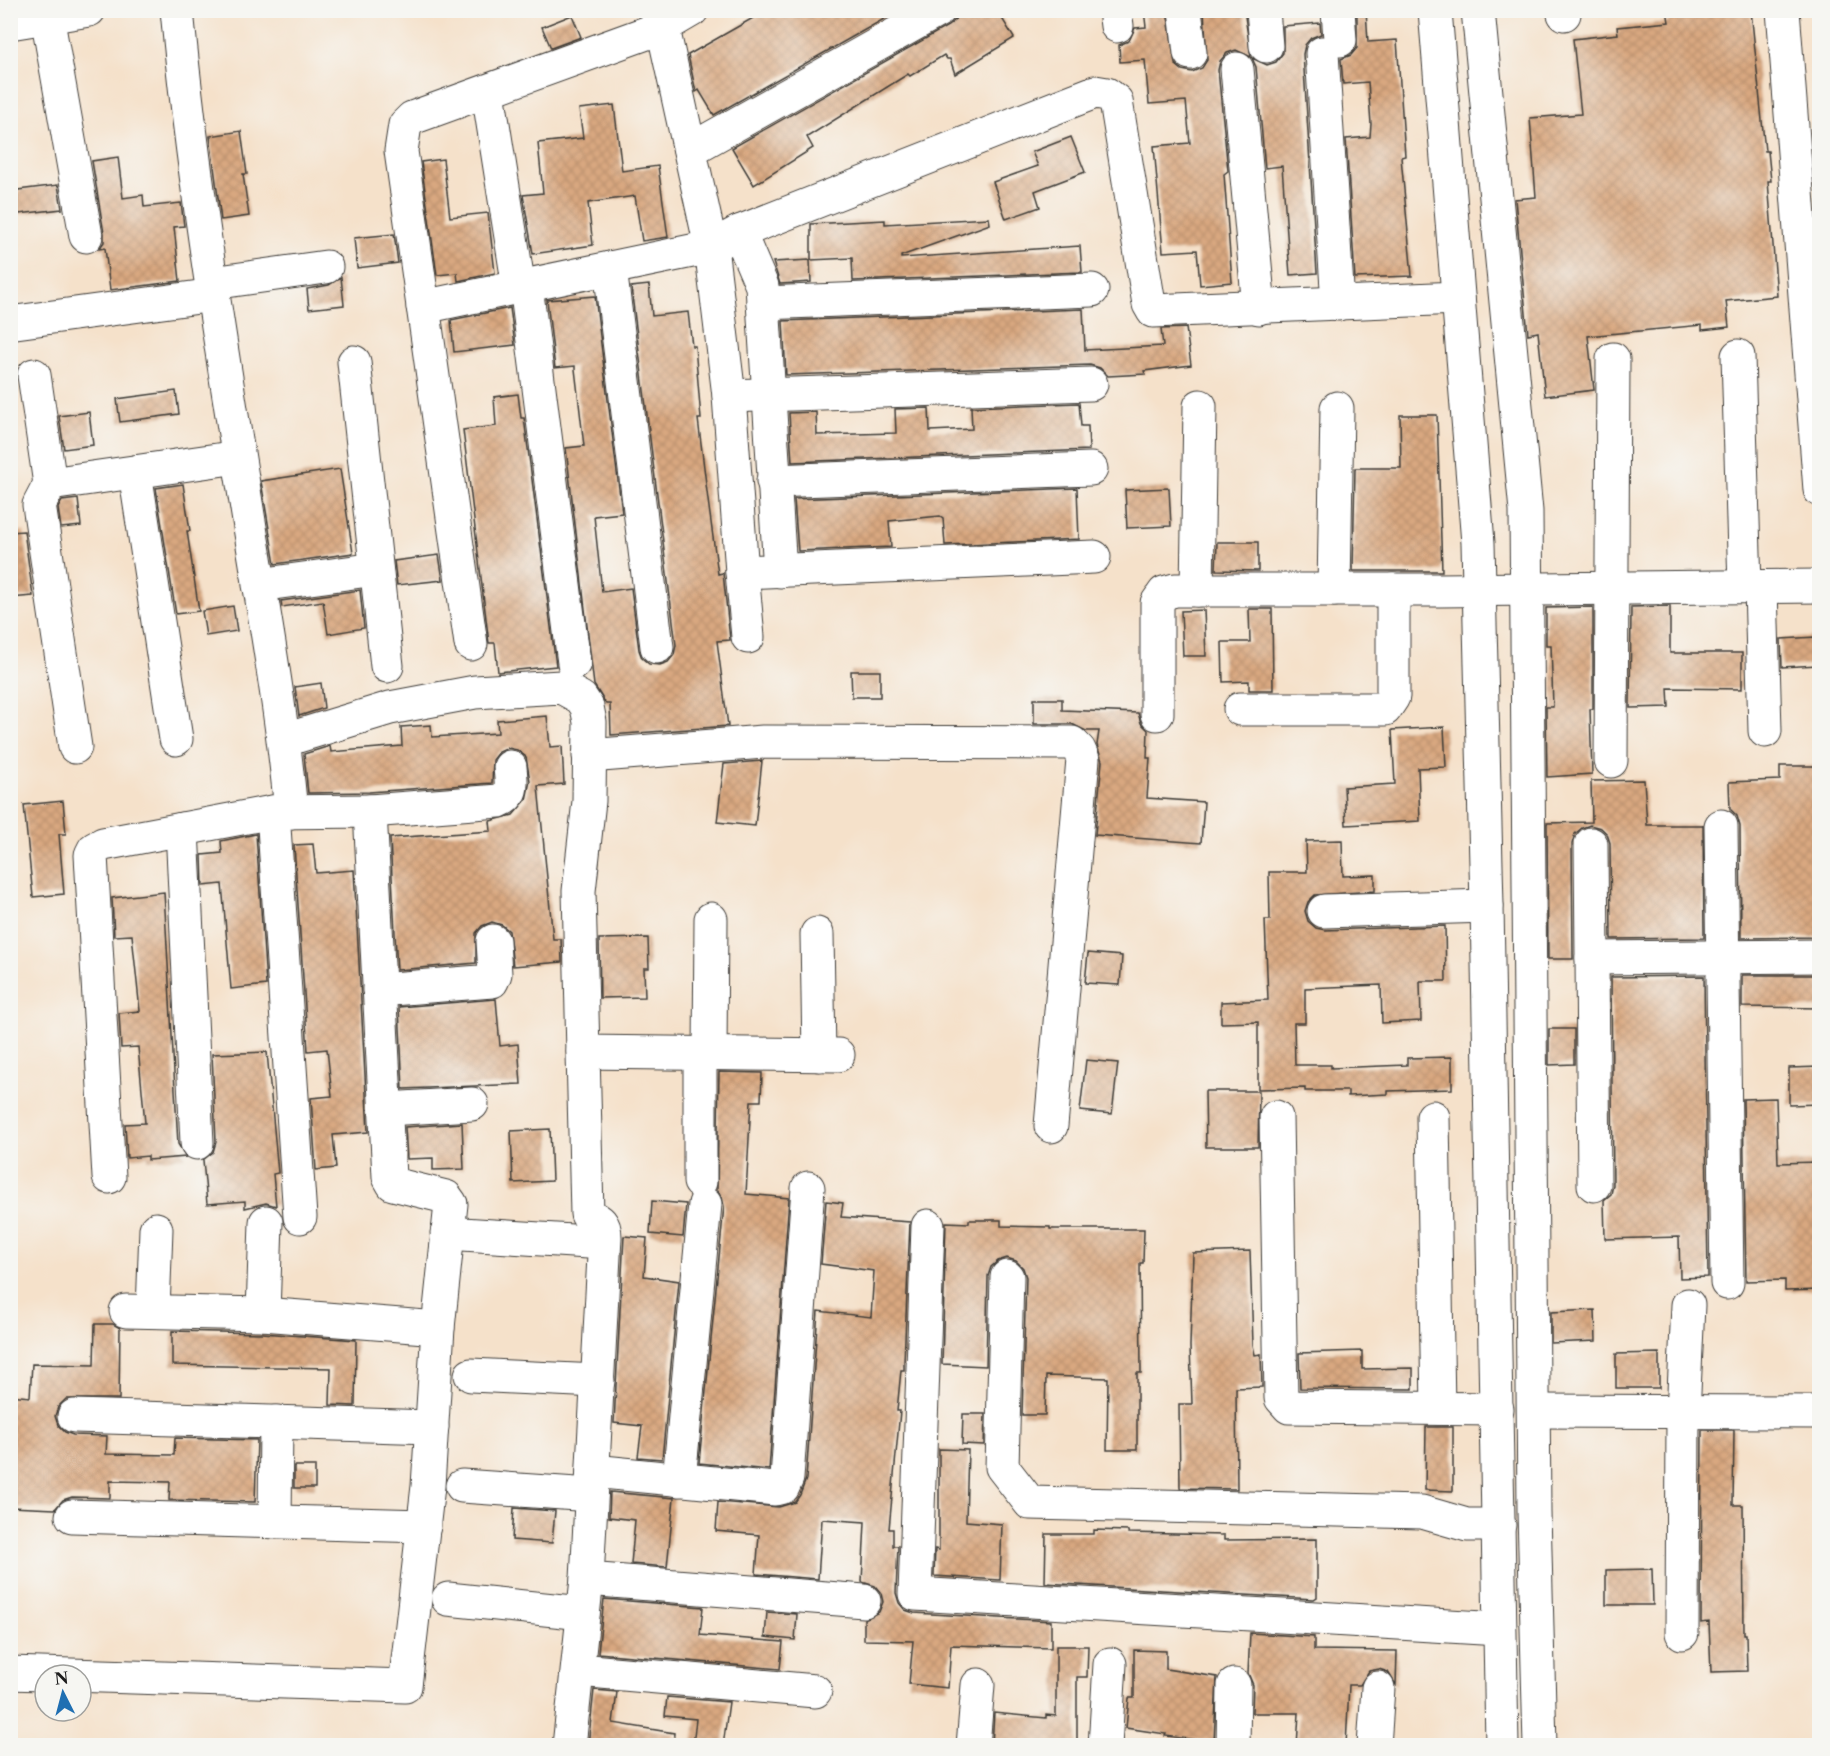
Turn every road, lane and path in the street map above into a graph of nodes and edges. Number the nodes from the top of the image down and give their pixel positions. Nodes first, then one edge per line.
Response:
1 (89, 10) edge
2 (177, 10) edge
3 (693, 10) edge
4 (939, 10) edge
5 (1185, 10) edge
6 (1263, 10) edge
7 (1434, 10) edge
8 (1478, 10) edge
9 (1783, 10) edge
10 (47, 14) edge
11 (661, 19) edge
12 (10, 23) edge
13 (1333, 34) edge
14 (1266, 46) dead end
15 (1190, 53) dead end
16 (1237, 69) dead end
17 (488, 92) junction
18 (690, 150) junction
19 (1808, 179) edge
20 (86, 236) dead end
21 (725, 240) junction
22 (326, 267) dead end
23 (610, 268) junction
24 (522, 287) junction
25 (213, 289) junction
26 (1092, 290) dead end
27 (1458, 298) junction
28 (763, 303) junction
29 (1338, 304) junction
30 (423, 307) junction
31 (1259, 308) junction
32 (16, 322) dead end
33 (1738, 356) dead end
34 (1613, 359) dead end
35 (354, 362) dead end
36 (34, 375) dead end
37 (1091, 384) dead end
38 (770, 395) junction
39 (729, 396) junction
40 (1200, 406) dead end
41 (1337, 408) dead end
42 (238, 456) junction
43 (1091, 469) dead end
44 (135, 471) junction
45 (774, 481) junction
46 (50, 484) junction
47 (1820, 490) edge
48 (1094, 557) dead end
49 (376, 569) junction
50 (780, 571) junction
51 (742, 572) junction
52 (259, 585) junction
53 (1820, 586) edge
54 (1754, 587) junction
55 (1611, 589) junction
56 (1197, 590) junction
57 (1334, 590) junction
58 (1393, 590) junction
59 (1479, 590) junction
60 (1527, 590) junction
61 (748, 637) dead end
62 (471, 644) dead end
63 (657, 647) dead end
64 (574, 663) dead end
65 (387, 666) dead end
66 (1240, 709) dead end
67 (1157, 714) dead end
68 (1765, 731) dead end
69 (176, 739) dead end
70 (285, 741) junction
71 (75, 747) dead end
72 (589, 756) junction
73 (1611, 761) dead end
74 (510, 766) dead end
75 (370, 811) junction
76 (282, 812) junction
77 (1721, 826) dead end
78 (182, 829) junction
79 (1591, 844) dead end
80 (1487, 906) junction
81 (1324, 911) dead end
82 (711, 919) dead end
83 (817, 934) dead end
84 (493, 941) dead end
85 (1820, 956) edge
86 (1592, 957) junction
87 (1723, 957) junction
88 (379, 990) junction
89 (583, 1052) junction
90 (705, 1054) junction
91 (472, 1104) dead end
92 (386, 1109) junction
93 (1276, 1117) dead end
94 (1433, 1117) dead end
95 (1051, 1125) dead end
96 (197, 1143) dead end
97 (109, 1177) dead end
98 (1594, 1185) dead end
99 (808, 1188) dead end
100 (300, 1216) dead end
101 (266, 1222) dead end
102 (928, 1226) dead end
103 (156, 1229) dead end
104 (447, 1233) junction
105 (604, 1243) junction
106 (1007, 1277) dead end
107 (1726, 1283) dead end
108 (1688, 1305) dead end
109 (263, 1314) junction
110 (438, 1328) junction
111 (471, 1375) dead end
112 (598, 1381) junction
113 (1437, 1408) junction
114 (1497, 1408) junction
115 (1535, 1412) junction
116 (1820, 1412) edge
117 (1683, 1414) junction
118 (74, 1416) dead end
119 (276, 1422) junction
120 (432, 1427) junction
121 (679, 1480) junction
122 (592, 1483) junction
123 (462, 1486) dead end
124 (72, 1516) dead end
125 (275, 1522) junction
126 (1499, 1525) junction
127 (424, 1526) junction
128 (587, 1579) junction
129 (448, 1599) dead end
130 (864, 1601) dead end
131 (583, 1613) junction
132 (1500, 1629) junction
133 (1682, 1633) dead end
134 (1110, 1664) dead end
135 (579, 1670) junction
136 (10, 1673) edge
137 (1234, 1684) dead end
138 (978, 1685) dead end
139 (1378, 1688) dead end
140 (815, 1691) dead end
141 (569, 1746) edge
142 (973, 1746) edge
143 (1105, 1746) edge
144 (1233, 1746) edge
145 (1374, 1746) edge
146 (1502, 1746) edge
147 (1540, 1746) edge

1 - 10 street
2 - 25 street
3 - 11 street
4 - 18 street
5 - 15 street
6 - 14 street
7 - 27 street
8 - 60 street
9 - 19 street
10 - 12 street
10 - 20 street
11 - 17 street
11 - 18 street
13 - 29 street
16 - 31 street
17 - 24 street
17 - 30 street
18 - 21 street
19 - 47 street
21 - 23 street
21 - 28 street
21 - 31 street
21 - 39 street
22 - 25 street
23 - 24 street
23 - 63 street
24 - 30 street
24 - 64 street
25 - 32 street
25 - 42 street
26 - 28 street
27 - 29 street
27 - 59 street
28 - 38 street
29 - 31 street
30 - 62 street
33 - 54 street
34 - 55 street
35 - 49 street
36 - 46 street
37 - 38 street
38 - 39 street
38 - 45 street
39 - 51 street
40 - 56 street
41 - 57 street
42 - 44 street
42 - 52 street
43 - 45 street
44 - 46 street
44 - 69 street
45 - 50 street
46 - 71 street
48 - 50 street
49 - 52 street
49 - 65 street
50 - 51 street
51 - 61 street
52 - 70 street
53 - 54 street
54 - 55 street
54 - 68 street
55 - 60 street
55 - 73 street
56 - 57 street
56 - 67 street
57 - 58 street
58 - 59 street
58 - 66 street
59 - 60 street
59 - 80 street
60 - 115 street
70 - 72 street
70 - 76 street
72 - 89 street
72 - 95 street
74 - 75 street
75 - 76 street
75 - 88 street
76 - 78 street
76 - 100 street
77 - 87 street
78 - 96 street
78 - 97 street
79 - 86 street
80 - 81 street
80 - 114 street
82 - 90 street
83 - 90 street
84 - 88 street
85 - 87 street
86 - 87 street
86 - 98 street
87 - 107 street
88 - 92 street
89 - 90 street
89 - 105 street
90 - 121 street
91 - 92 street
92 - 104 street
93 - 113 street
94 - 113 street
99 - 121 street
101 - 109 street
102 - 132 street
103 - 109 street
104 - 105 street
104 - 110 street
105 - 112 street
106 - 126 street
108 - 117 street
109 - 110 street
110 - 120 street
111 - 112 street
112 - 122 street
113 - 114 street
114 - 126 street
115 - 117 street
115 - 147 street
116 - 117 street
117 - 133 street
118 - 119 street
119 - 120 street
119 - 125 street
120 - 127 street
121 - 122 street
122 - 123 street
122 - 128 street
124 - 125 street
125 - 127 street
126 - 132 street
127 - 136 street
128 - 130 street
128 - 131 street
129 - 131 street
131 - 135 street
132 - 146 street
134 - 143 street
135 - 140 street
135 - 141 street
137 - 144 street
138 - 142 street
139 - 145 street

